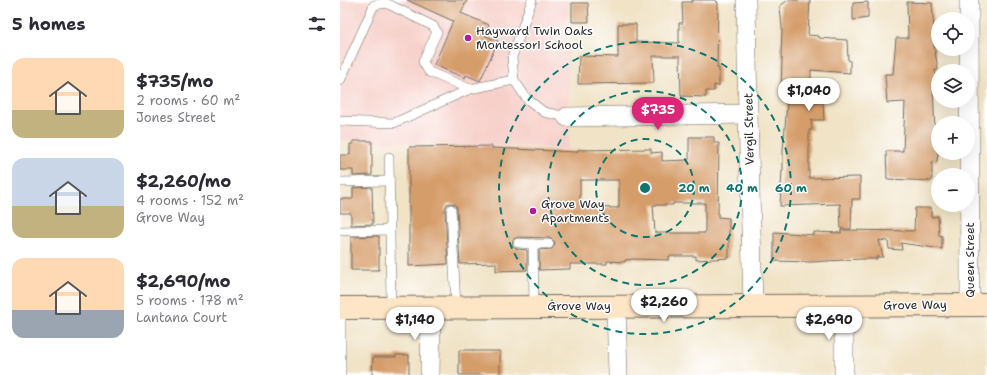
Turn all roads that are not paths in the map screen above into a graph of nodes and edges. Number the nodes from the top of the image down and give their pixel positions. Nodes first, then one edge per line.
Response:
1 (532, 0) edge
2 (746, 0) edge
3 (969, 0) edge
4 (514, 80) junction
5 (340, 81) edge
6 (470, 89) junction
7 (748, 114) junction
8 (567, 117) joint
9 (340, 121) edge
10 (389, 157) dead end
11 (389, 181) junction
12 (342, 182) dead end
13 (451, 209) dead end
14 (390, 230) junction
15 (340, 231) edge
16 (518, 243) dead end
17 (534, 244) junction
18 (549, 244) dead end
19 (979, 305) edge
20 (534, 306) junction
21 (616, 306) junction
22 (753, 306) junction
23 (844, 306) junction
24 (391, 307) junction
25 (431, 307) junction
26 (456, 307) junction
27 (341, 308) edge
28 (341, 375) edge
29 (430, 375) edge
30 (618, 375) edge
31 (844, 375) edge

1 - 4 lane
2 - 7 street, Vergil Street
3 - 19 street, Queen Street
4 - 6 lane
4 - 8 lane
5 - 6 lane
6 - 9 lane
7 - 8 street
7 - 22 street, Vergil Street
10 - 11 lane
11 - 12 lane
11 - 14 lane
13 - 26 lane
14 - 15 lane
14 - 24 lane
16 - 17 lane
17 - 18 lane
17 - 20 lane
19 - 23 main road, Grove Way
20 - 21 main road, Grove Way
20 - 26 main road, Grove Way
21 - 22 main road, Grove Way
21 - 30 street
22 - 23 main road, Grove Way
23 - 31 street
24 - 25 main road, Grove Way
24 - 27 main road, Grove Way
25 - 26 main road, Grove Way
25 - 29 street
27 - 28 lane

